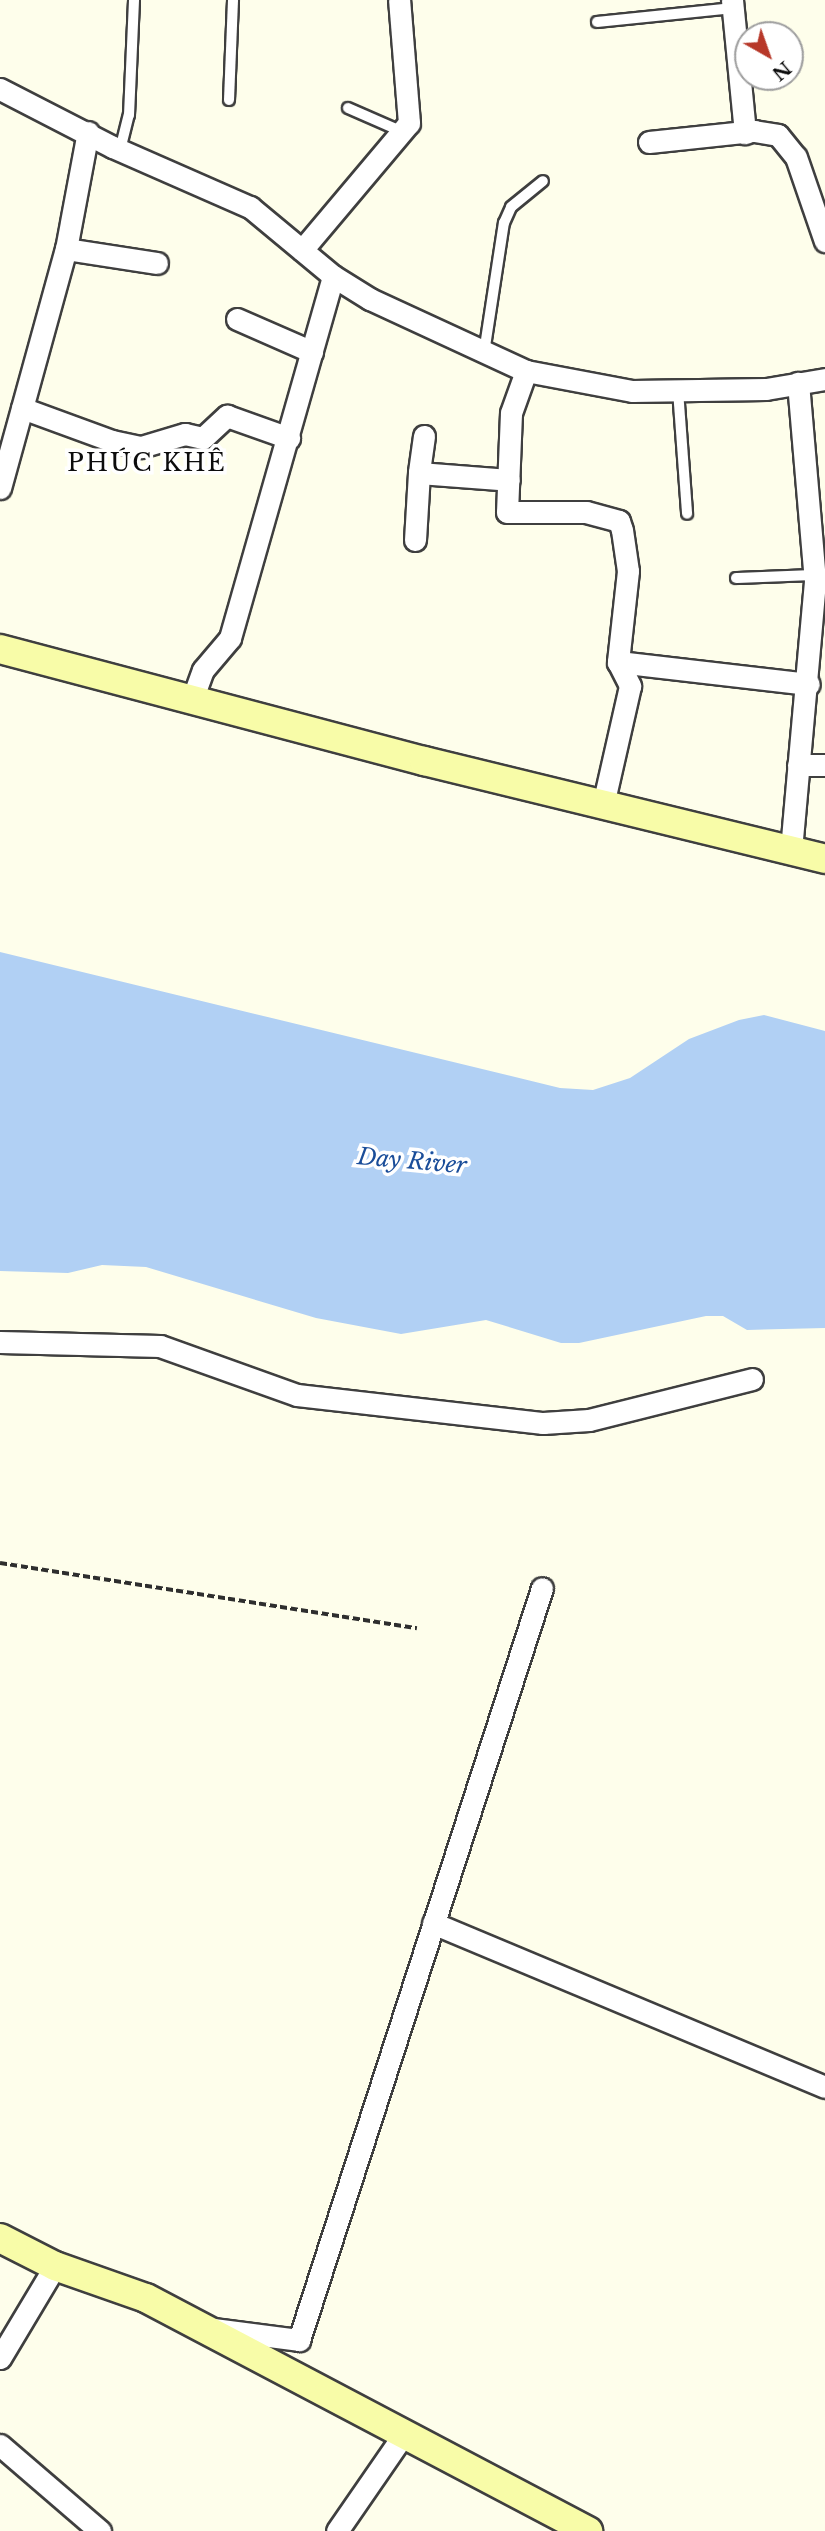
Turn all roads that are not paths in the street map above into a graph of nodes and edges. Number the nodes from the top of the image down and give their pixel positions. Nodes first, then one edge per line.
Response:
1 (134, 0) edge
2 (233, 0) edge
3 (399, 0) edge
4 (733, 4) edge
5 (597, 22) dead end
6 (0, 89) edge
7 (229, 100) dead end
8 (348, 108) dead end
9 (88, 132) junction
10 (402, 132) junction
11 (745, 133) junction
12 (649, 142) dead end
13 (121, 150) junction
14 (544, 181) dead end
15 (825, 241) edge
16 (65, 249) junction
17 (302, 250) junction
18 (158, 263) dead end
19 (333, 276) junction
20 (237, 319) dead end
21 (312, 352) junction
22 (484, 353) junction
23 (526, 371) junction
24 (825, 379) edge
25 (798, 383) junction
26 (678, 390) junction
27 (22, 408) junction
28 (424, 436) dead end
29 (289, 438) junction
30 (419, 472) junction
31 (509, 480) junction
32 (0, 488) edge
33 (687, 514) dead end
34 (415, 540) dead end
35 (736, 578) dead end
36 (818, 579) edge
37 (820, 621) edge
38 (0, 649) edge
39 (618, 662) junction
40 (808, 684) junction
41 (192, 700) junction
42 (798, 765) junction
43 (825, 765) edge
44 (603, 805) junction
45 (791, 850) junction
46 (825, 859) edge
47 (0, 1342) edge
48 (752, 1379) dead end
49 (542, 1588) dead end
50 (433, 1923) junction
51 (825, 2087) edge
52 (0, 2238) edge
53 (55, 2266) junction
54 (201, 2328) junction
55 (0, 2358) edge
56 (404, 2434) junction
57 (0, 2445) edge
58 (570, 2527) edge
59 (100, 2531) edge
60 (337, 2531) edge

1 - 13 lane
2 - 7 lane
3 - 10 street
4 - 5 lane
4 - 11 street
6 - 9 street
8 - 10 lane
9 - 13 street
9 - 16 street
10 - 17 street
11 - 12 street
11 - 15 street
13 - 17 street
14 - 22 lane
16 - 18 street
16 - 27 street
17 - 19 street
19 - 21 street
19 - 22 street
20 - 21 street
21 - 29 street
22 - 23 street
23 - 26 street
23 - 31 street
24 - 25 street
25 - 26 street
25 - 36 street
26 - 33 lane
27 - 29 street
27 - 32 street
28 - 30 street
29 - 41 street
30 - 31 street
30 - 34 street
31 - 39 street
35 - 36 lane
36 - 37 street
37 - 40 street
38 - 41 street
39 - 40 street
39 - 44 street
40 - 42 street
41 - 44 street
42 - 43 street
42 - 45 street
44 - 45 street
45 - 46 street
47 - 48 street
49 - 50 street
50 - 51 street
50 - 54 street
52 - 53 street
53 - 54 street
53 - 55 street
54 - 56 street
56 - 58 street
56 - 60 street
57 - 59 street

